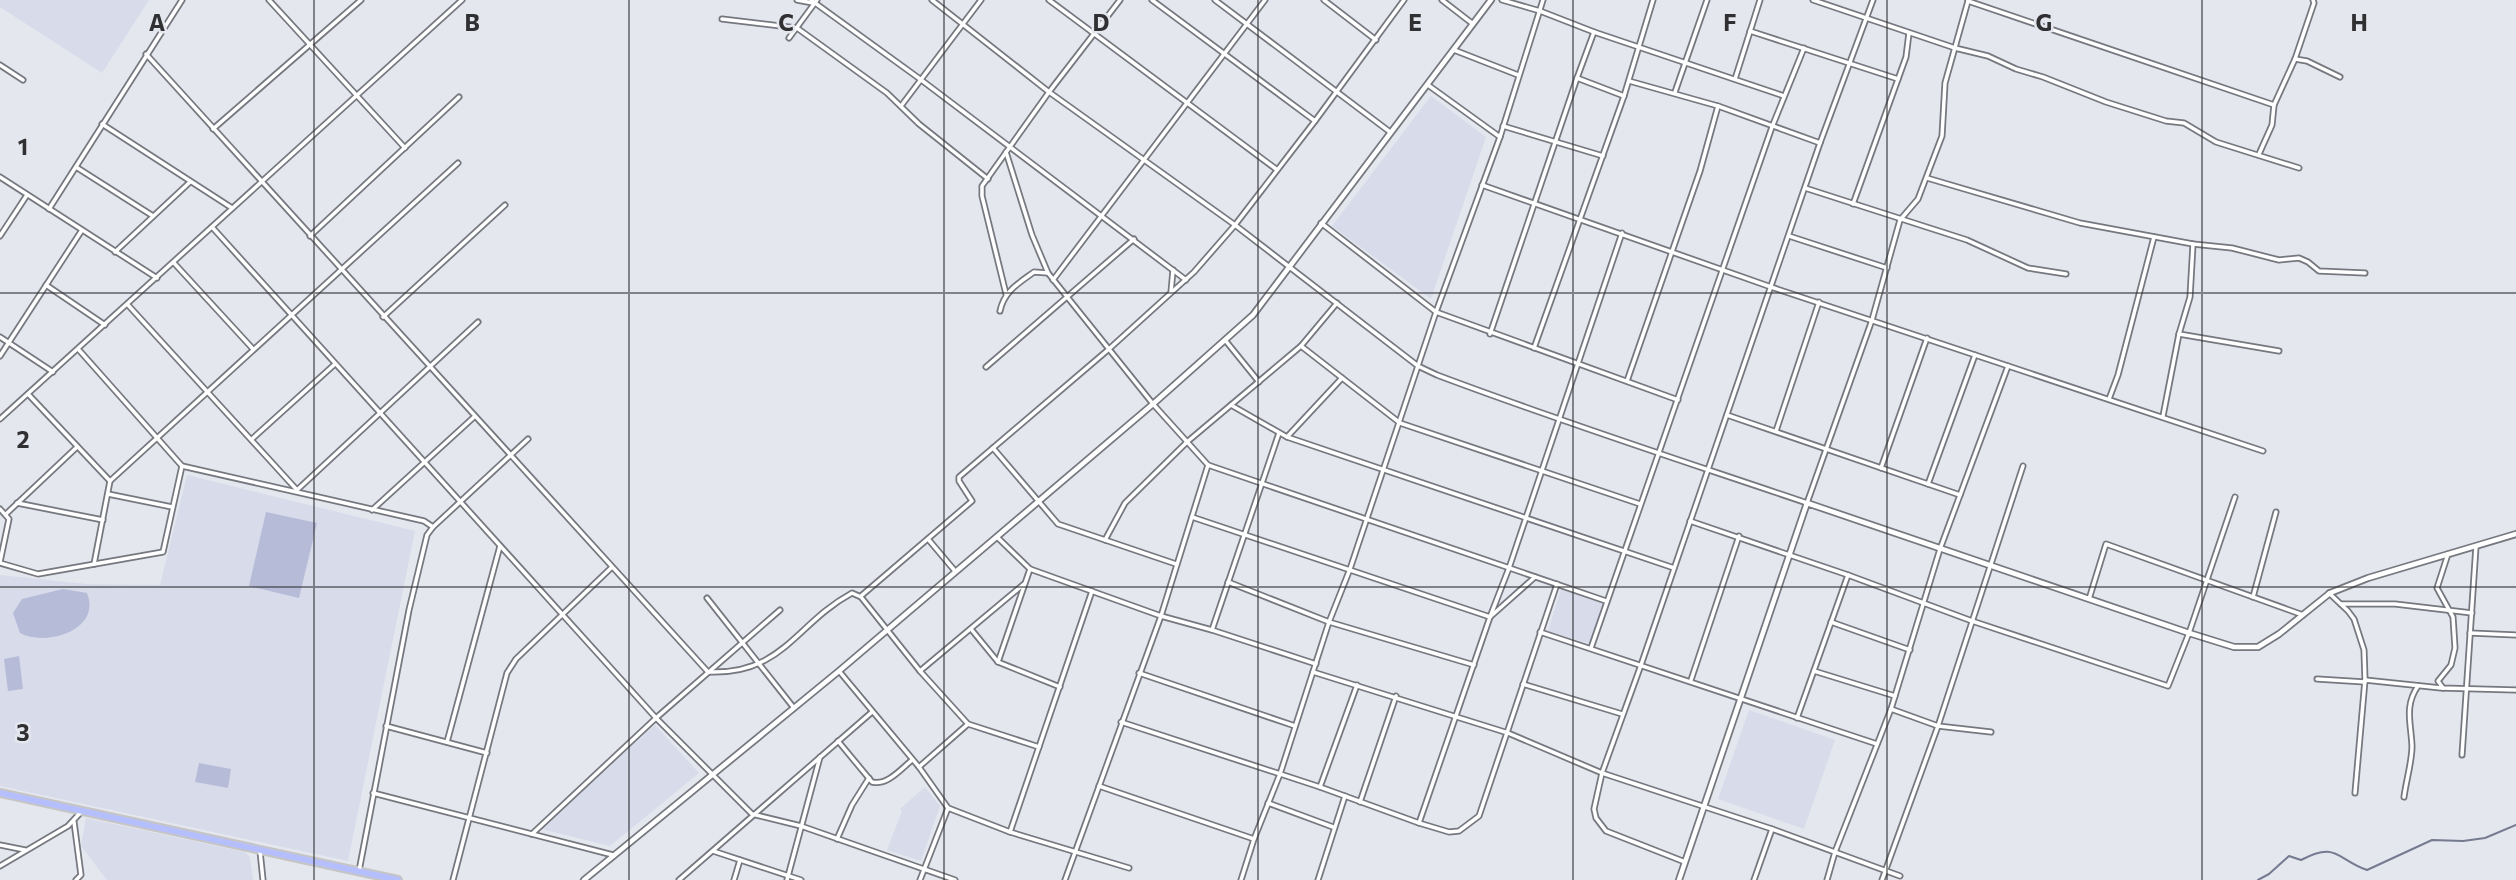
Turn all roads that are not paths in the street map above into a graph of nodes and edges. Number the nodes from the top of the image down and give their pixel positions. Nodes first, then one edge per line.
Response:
1 (182, 0) edge
2 (269, 0) edge
3 (361, 0) edge
4 (797, 0) edge
5 (932, 0) edge
6 (981, 0) edge
7 (1049, 0) edge
8 (1121, 0) edge
9 (1152, 0) edge
10 (1215, 0) edge
11 (1265, 0) edge
12 (1324, 0) edge
13 (1405, 0) edge
14 (1442, 0) edge
15 (1491, 0) edge
16 (1503, 0) edge
17 (1543, 0) edge
18 (1653, 0) edge
19 (1707, 0) edge
20 (1760, 0) edge
21 (1813, 0) edge
22 (1872, 0) edge
23 (1967, 0) edge
24 (2313, 0) edge
25 (458, 1) edge
26 (815, 1) edge
27 (1540, 11) junction
28 (1866, 18) junction
29 (722, 19) dead end
30 (965, 24) junction
31 (1248, 24) junction
32 (1473, 24) junction
33 (797, 28) junction
34 (1749, 31) junction
35 (1594, 32) junction
36 (1909, 33) junction
37 (1093, 35) junction
38 (789, 38) dead end
39 (1376, 40) junction
40 (311, 43) junction
41 (1639, 46) junction
42 (1804, 48) junction
43 (1955, 48) junction
44 (1454, 50) junction
45 (1224, 53) junction
46 (146, 54) junction
47 (2295, 59) junction
48 (1850, 61) junction
49 (1686, 62) junction
50 (0, 65) edge
51 (1518, 75) junction
52 (2340, 77) dead end
53 (1577, 78) junction
54 (920, 79) junction
55 (1735, 79) junction
56 (1898, 79) junction
57 (23, 80) dead end
58 (1628, 81) junction
59 (1428, 85) junction
60 (1049, 92) junction
61 (1675, 92) junction
62 (1336, 93) junction
63 (358, 95) junction
64 (1624, 96) junction
65 (1784, 96) junction
66 (459, 97) dead end
67 (1186, 103) junction
68 (2274, 104) junction
69 (901, 106) junction
70 (1718, 106) junction
71 (1315, 121) junction
72 (102, 124) junction
73 (1503, 126) junction
74 (1772, 127) junction
75 (213, 129) junction
76 (1390, 132) junction
77 (1500, 137) junction
78 (1556, 141) junction
79 (1819, 143) junction
80 (1010, 146) junction
81 (406, 149) junction
82 (1006, 152) junction
83 (2259, 154) junction
84 (1603, 156) junction
85 (1144, 159) junction
86 (458, 163) dead end
87 (76, 167) junction
88 (2299, 167) dead end
89 (1276, 169) junction
90 (0, 177) edge
91 (1926, 178) junction
92 (988, 179) junction
93 (190, 182) junction
94 (261, 183) junction
95 (1482, 185) junction
96 (1805, 188) junction
97 (27, 195) junction
98 (1535, 204) junction
99 (1853, 204) junction
100 (505, 205) dead end
101 (232, 208) junction
102 (49, 209) junction
103 (1102, 214) junction
104 (153, 216) junction
105 (1581, 219) junction
106 (1900, 220) junction
107 (1321, 223) junction
108 (1235, 225) junction
109 (212, 227) junction
110 (82, 230) junction
111 (1622, 233) junction
112 (0, 236) edge
113 (310, 236) junction
114 (1788, 236) junction
115 (2154, 237) junction
116 (1134, 239) junction
117 (2193, 244) junction
118 (1671, 250) junction
119 (115, 251) junction
120 (174, 263) junction
121 (1288, 267) junction
122 (1887, 268) junction
123 (1723, 269) junction
124 (1173, 270) junction
125 (340, 271) junction
126 (2365, 272) dead end
127 (1048, 273) junction
128 (2066, 274) dead end
129 (157, 278) junction
130 (1053, 280) junction
131 (1186, 280) junction
132 (46, 285) junction
133 (1771, 287) junction
134 (1006, 294) junction
135 (1170, 294) junction
136 (1066, 297) junction
137 (1819, 302) junction
138 (1337, 303) junction
139 (128, 305) junction
140 (1000, 311) dead end
141 (1436, 313) junction
142 (293, 314) junction
143 (383, 317) junction
144 (1872, 320) junction
145 (478, 322) dead end
146 (105, 325) junction
147 (1490, 334) junction
148 (2179, 334) junction
149 (0, 337) edge
150 (1927, 338) junction
151 (1224, 340) junction
152 (8, 343) junction
153 (1301, 346) junction
154 (1534, 348) junction
155 (78, 349) junction
156 (253, 349) junction
157 (1109, 349) junction
158 (2278, 351) dead end
159 (1975, 355) junction
160 (0, 356) edge
161 (335, 364) junction
162 (1578, 365) junction
163 (1418, 366) junction
164 (2008, 366) junction
165 (986, 367) dead end
166 (429, 368) junction
167 (53, 372) junction
168 (1342, 378) junction
169 (1627, 381) junction
170 (1259, 382) junction
171 (209, 391) junction
172 (28, 394) junction
173 (2109, 398) junction
174 (1678, 400) junction
175 (1153, 404) junction
176 (1231, 405) junction
177 (380, 412) junction
178 (1727, 415) junction
179 (2163, 416) junction
180 (474, 417) junction
181 (0, 418) edge
182 (1559, 421) junction
183 (1400, 423) junction
184 (1776, 431) junction
185 (1279, 433) junction
186 (158, 437) junction
187 (1287, 437) junction
188 (252, 439) junction
189 (528, 439) dead end
190 (1187, 442) junction
191 (77, 447) junction
192 (993, 448) junction
193 (1825, 451) junction
194 (2263, 451) dead end
195 (1658, 452) junction
196 (509, 456) junction
197 (424, 461) junction
198 (1208, 465) junction
199 (183, 466) junction
200 (2023, 467) dead end
201 (1881, 468) junction
202 (1384, 469) junction
203 (1707, 470) junction
204 (1542, 471) junction
205 (110, 481) junction
206 (1261, 483) junction
207 (1927, 484) junction
208 (296, 491) junction
209 (108, 494) junction
210 (1961, 495) junction
211 (2235, 497) dead end
212 (461, 501) junction
213 (1038, 501) junction
214 (17, 503) junction
215 (1807, 503) junction
216 (1640, 505) junction
217 (172, 507) junction
218 (0, 509) edge
219 (372, 510) junction
220 (2276, 512) dead end
221 (6, 514) junction
222 (1192, 517) junction
223 (103, 520) junction
224 (1367, 520) junction
225 (1525, 520) junction
226 (1690, 521) junction
227 (433, 527) junction
228 (1243, 534) junction
229 (2516, 534) edge
230 (996, 536) junction
231 (1739, 536) junction
232 (928, 539) junction
233 (1105, 540) junction
234 (2476, 545) junction
235 (500, 546) junction
236 (1940, 549) junction
237 (1624, 551) junction
238 (1788, 554) junction
239 (2448, 554) junction
240 (0, 563) edge
241 (94, 564) junction
242 (1177, 564) junction
243 (1990, 566) junction
244 (611, 568) junction
245 (1509, 568) junction
246 (1674, 568) junction
247 (1030, 569) junction
248 (1350, 569) junction
249 (955, 571) junction
250 (1848, 575) junction
251 (1535, 577) junction
252 (2207, 581) junction
253 (1228, 582) junction
254 (1024, 584) junction
255 (1557, 584) junction
256 (1092, 591) junction
257 (2329, 593) junction
258 (861, 597) junction
259 (2253, 597) junction
260 (707, 598) dead end
261 (2089, 600) junction
262 (1606, 601) junction
263 (1924, 604) junction
264 (2341, 604) junction
265 (780, 610) dead end
266 (2449, 611) junction
267 (2472, 613) junction
268 (564, 614) junction
269 (2303, 615) junction
270 (1161, 616) junction
271 (1490, 617) junction
272 (1972, 621) junction
273 (1329, 622) junction
274 (1832, 622) junction
275 (971, 629) junction
276 (886, 630) junction
277 (1212, 630) junction
278 (1539, 631) junction
279 (2189, 633) junction
280 (2470, 633) junction
281 (2516, 635) edge
282 (742, 642) junction
283 (1591, 648) junction
284 (1910, 650) junction
285 (998, 662) junction
286 (1316, 664) junction
287 (760, 665) junction
288 (1474, 665) junction
289 (1641, 665) junction
290 (839, 671) junction
291 (920, 671) junction
292 (1814, 671) junction
293 (708, 672) junction
294 (1313, 672) junction
295 (1139, 673) junction
296 (2317, 679) dead end
297 (1690, 681) junction
298 (2365, 681) junction
299 (1523, 684) junction
300 (1357, 685) junction
301 (2417, 686) junction
302 (1060, 687) junction
303 (2444, 688) junction
304 (2466, 688) junction
305 (2516, 690) edge
306 (1396, 696) junction
307 (1895, 696) junction
308 (1740, 700) junction
309 (794, 708) junction
310 (1891, 709) junction
311 (872, 712) junction
312 (1622, 715) junction
313 (1457, 717) junction
314 (1797, 718) junction
315 (656, 719) junction
316 (1121, 722) junction
317 (968, 724) junction
318 (386, 726) junction
319 (1296, 726) junction
320 (1938, 726) junction
321 (1991, 732) dead end
322 (1508, 733) junction
323 (838, 741) junction
324 (447, 742) junction
325 (1877, 744) junction
326 (1039, 747) junction
327 (487, 753) junction
328 (821, 755) junction
329 (2462, 755) dead end
330 (912, 760) junction
331 (919, 767) junction
332 (1602, 773) junction
333 (1280, 774) junction
334 (712, 776) junction
335 (869, 778) junction
336 (1099, 786) junction
337 (1320, 787) junction
338 (0, 793) edge
339 (373, 793) junction
340 (2355, 793) dead end
341 (1345, 796) junction
342 (2404, 797) dead end
343 (1360, 802) junction
344 (1268, 803) junction
345 (948, 808) junction
346 (1704, 808) junction
347 (83, 810) junction
348 (752, 814) junction
349 (468, 816) junction
350 (74, 820) junction
351 (1419, 823) junction
352 (801, 827) junction
353 (1334, 827) junction
354 (1772, 829) junction
355 (1010, 832) junction
356 (533, 834) junction
357 (837, 839) junction
358 (1254, 839) junction
359 (0, 845) edge
360 (260, 849) junction
361 (26, 850) junction
362 (712, 850) junction
363 (1074, 851) junction
364 (1835, 852) junction
365 (613, 855) junction
366 (740, 860) junction
367 (1685, 862) junction
368 (0, 866) edge
369 (1129, 868) dead end
370 (924, 869) junction
371 (1886, 871) junction
372 (359, 872) junction
373 (1900, 876) dead end
374 (787, 878) edge
375 (76, 880) edge
376 (263, 880) edge
377 (395, 880) edge
378 (453, 880) edge
379 (584, 880) edge
380 (679, 880) edge
381 (734, 880) edge
382 (801, 880) edge
383 (920, 880) edge
384 (956, 880) edge
385 (1065, 880) edge
386 (1241, 880) edge
387 (1318, 880) edge
388 (1679, 880) edge
389 (1754, 880) edge
390 (1827, 880) edge
391 (1882, 880) edge

1 - 46 street
2 - 40 street
3 - 40 street
4 - 26 street
5 - 30 street
6 - 30 street
7 - 37 street
8 - 37 street
9 - 45 street
10 - 31 street
11 - 31 street
12 - 39 street
13 - 39 street
14 - 32 street
15 - 32 street
16 - 27 street
17 - 27 street
18 - 41 street
19 - 49 street
20 - 34 street
21 - 28 street
22 - 28 street
23 - 43 street
23 - 68 street
24 - 47 street
25 - 63 street
26 - 33 street
26 - 54 street
27 - 35 street
27 - 51 street
28 - 36 street
28 - 48 street
29 - 33 street
30 - 54 street
30 - 60 street
31 - 45 street
31 - 62 street
32 - 44 street
33 - 38 street
33 - 69 street
34 - 42 street
34 - 55 street
35 - 41 street
35 - 53 street
36 - 43 street
36 - 56 street
37 - 60 street
37 - 67 street
39 - 62 street
40 - 63 street
40 - 75 street
41 - 49 street
41 - 58 street
42 - 48 street
42 - 65 street
43 - 83 street
43 - 91 street
44 - 51 street
44 - 59 street
45 - 67 street
45 - 71 street
46 - 72 street
46 - 75 street
47 - 52 street
47 - 68 street
48 - 56 street
48 - 79 street
49 - 55 street
49 - 61 street
50 - 57 street
51 - 73 street
53 - 64 street
53 - 78 street
54 - 69 street
54 - 80 street
55 - 65 street
56 - 99 street
58 - 61 street
58 - 64 street
59 - 76 street
59 - 77 street
60 - 80 street
60 - 85 street
61 - 70 street
62 - 71 street
62 - 76 street
63 - 81 street
63 - 94 street
64 - 84 street
65 - 74 street
66 - 81 street
67 - 85 street
67 - 89 street
68 - 83 street
69 - 92 street
70 - 74 street
70 - 118 street
71 - 89 street
72 - 87 street
72 - 93 street
73 - 77 street
73 - 78 street
74 - 79 street
74 - 123 street
75 - 94 street
76 - 107 street
77 - 95 street
78 - 84 street
78 - 98 street
79 - 96 street
80 - 82 street
80 - 103 street
81 - 113 street
82 - 92 street
82 - 127 street
83 - 88 street
84 - 105 street
85 - 103 street
85 - 108 street
86 - 125 street
87 - 102 street
87 - 104 street
89 - 108 street
90 - 97 street
91 - 106 street
91 - 115 street
92 - 134 street
93 - 101 street
93 - 104 street
94 - 101 street
94 - 113 street
95 - 98 street
95 - 141 street
96 - 99 street
96 - 114 street
97 - 102 street
97 - 112 street
98 - 105 street
98 - 147 street
99 - 106 street
100 - 143 street
101 - 109 street
102 - 110 street
103 - 116 street
103 - 130 street
104 - 119 street
105 - 111 street
105 - 154 street
106 - 122 street
106 - 128 street
107 - 121 street
107 - 141 street
108 - 121 street
108 - 131 street
109 - 120 street
109 - 142 street
110 - 119 street
110 - 132 street
111 - 118 street
111 - 162 street
113 - 125 street
114 - 122 street
114 - 133 street
115 - 117 street
115 - 173 street
116 - 124 street
116 - 136 street
117 - 126 street
117 - 148 street
118 - 123 street
118 - 169 street
119 - 129 street
120 - 129 street
120 - 156 street
121 - 138 street
121 - 151 street
122 - 144 street
123 - 133 street
123 - 174 street
124 - 131 street
124 - 135 street
125 - 142 street
125 - 143 street
127 - 130 street
127 - 134 street
129 - 139 street
130 - 136 street
131 - 135 street
132 - 146 street
132 - 152 street
133 - 137 street
133 - 178 street
134 - 140 street
135 - 157 street
136 - 157 street
136 - 165 street
137 - 144 street
137 - 184 street
138 - 153 street
138 - 163 street
139 - 146 street
139 - 171 street
141 - 147 street
141 - 163 street
142 - 156 street
142 - 161 street
143 - 166 street
144 - 150 street
144 - 193 street
145 - 166 street
146 - 155 street
147 - 154 street
148 - 158 street
148 - 179 street
149 - 152 street
150 - 159 street
150 - 201 street
151 - 170 street
151 - 175 street
152 - 160 street
152 - 167 street
153 - 168 street
153 - 170 street
154 - 162 street
155 - 167 street
155 - 186 street
156 - 171 street
157 - 175 street
157 - 192 street
159 - 164 street
159 - 207 street
161 - 177 street
161 - 188 street
162 - 169 street
162 - 182 street
163 - 182 street
163 - 183 street
164 - 173 street
164 - 210 street
166 - 177 street
166 - 180 street
167 - 172 street
168 - 183 street
168 - 187 street
169 - 174 street
170 - 176 street
171 - 186 street
171 - 188 street
172 - 181 street
172 - 191 street
173 - 179 street
174 - 195 street
175 - 190 street
175 - 213 street
176 - 185 street
176 - 190 street
177 - 197 street
177 - 208 street
178 - 184 street
178 - 203 street
179 - 194 street
180 - 196 street
180 - 197 street
182 - 195 street
182 - 204 street
183 - 202 street
183 - 204 street
184 - 193 street
185 - 187 street
185 - 206 street
186 - 199 street
186 - 205 street
187 - 202 street
188 - 208 street
189 - 196 street
190 - 198 street
190 - 233 street
191 - 205 street
191 - 214 street
192 - 213 street
192 - 232 street
193 - 201 street
193 - 215 street
195 - 203 street
195 - 216 street
196 - 212 street
196 - 244 street
197 - 212 street
197 - 219 street
198 - 206 street
198 - 222 street
199 - 208 street
199 - 217 street
200 - 243 street
201 - 207 street
202 - 224 street
202 - 225 street
203 - 215 street
203 - 226 street
204 - 216 street
204 - 225 street
205 - 209 street
206 - 224 street
206 - 228 street
207 - 210 street
208 - 219 street
209 - 217 street
209 - 223 street
210 - 236 street
211 - 252 street
212 - 227 street
212 - 235 street
213 - 230 street
213 - 233 street
214 - 221 street
214 - 223 street
215 - 236 street
215 - 238 street
216 - 237 street
217 - 241 street
218 - 221 street
219 - 227 street
220 - 259 street
221 - 240 street
222 - 228 street
222 - 242 street
223 - 241 street
224 - 245 street
224 - 248 street
225 - 237 street
225 - 245 street
226 - 231 street
226 - 246 street
227 - 318 street
228 - 248 street
228 - 253 street
229 - 234 street
230 - 247 street
230 - 249 street
231 - 238 street
231 - 297 street
232 - 249 street
232 - 258 street
233 - 242 street
234 - 239 street
234 - 267 street
235 - 268 street
235 - 324 street
236 - 243 street
236 - 263 street
237 - 246 street
237 - 262 street
238 - 250 street
238 - 308 street
239 - 257 street
239 - 266 street
240 - 241 street
242 - 270 street
243 - 261 street
243 - 272 street
244 - 268 street
244 - 293 street
245 - 251 street
245 - 271 street
246 - 289 street
247 - 254 street
247 - 256 street
248 - 271 street
248 - 273 street
249 - 276 street
250 - 263 street
250 - 274 street
251 - 255 street
251 - 271 street
252 - 259 street
252 - 261 street
252 - 279 street
253 - 273 street
253 - 277 street
254 - 275 street
254 - 285 street
255 - 262 street
255 - 278 street
256 - 270 street
256 - 302 street
257 - 264 street
257 - 269 street
258 - 276 street
258 - 287 street
259 - 269 street
260 - 282 street
261 - 279 street
262 - 283 street
263 - 272 street
263 - 284 street
264 - 266 street
264 - 298 street
265 - 282 street
266 - 267 street
266 - 303 street
267 - 280 street
268 - 315 street
268 - 327 street
269 - 279 street
270 - 277 street
270 - 295 street
271 - 288 street
272 - 279 street
272 - 320 street
273 - 286 street
273 - 288 street
274 - 284 street
274 - 292 street
275 - 285 street
275 - 291 street
276 - 290 street
276 - 291 street
277 - 286 street
278 - 283 street
278 - 299 street
280 - 281 street
280 - 304 street
282 - 287 street
282 - 293 street
283 - 289 street
284 - 307 street
285 - 302 street
286 - 294 street
287 - 293 street
287 - 309 street
288 - 313 street
289 - 297 street
289 - 312 street
290 - 309 street
290 - 311 street
291 - 317 street
292 - 307 street
292 - 314 street
293 - 315 street
294 - 300 street
294 - 319 street
295 - 316 street
295 - 319 street
296 - 298 street
297 - 308 street
298 - 301 street
298 - 340 street
299 - 312 street
299 - 322 street
300 - 306 street
300 - 337 street
301 - 303 street
301 - 342 street
302 - 326 street
303 - 304 street
304 - 305 street
304 - 329 street
306 - 313 street
306 - 343 street
307 - 310 street
308 - 314 street
308 - 346 street
309 - 334 street
310 - 320 street
310 - 325 street
311 - 323 street
311 - 330 street
312 - 332 street
313 - 322 street
313 - 351 street
314 - 325 street
315 - 334 street
315 - 356 street
316 - 333 street
316 - 336 street
317 - 326 street
317 - 331 street
318 - 324 street
318 - 339 street
319 - 333 street
320 - 321 street
320 - 371 street
322 - 332 street
322 - 351 street
323 - 328 street
323 - 335 street
324 - 327 street
325 - 364 street
326 - 355 street
327 - 349 street
328 - 348 street
328 - 352 street
330 - 331 street
330 - 335 street
331 - 345 street
332 - 346 street
332 - 367 street
333 - 337 street
333 - 344 street
334 - 348 street
334 - 365 street
335 - 357 street
336 - 358 street
336 - 363 street
337 - 341 street
338 - 347 main road
339 - 349 street
339 - 372 street
341 - 343 street
341 - 353 street
343 - 351 street
344 - 353 street
344 - 358 street
345 - 355 street
345 - 370 street
346 - 354 street
346 - 367 street
347 - 350 street
347 - 360 main road
348 - 352 street
348 - 362 street
349 - 356 street
349 - 378 street
350 - 361 street
350 - 375 street
352 - 357 street
352 - 374 street
353 - 387 street
354 - 364 street
354 - 389 street
355 - 363 street
356 - 365 street
357 - 370 street
358 - 386 street
359 - 361 street
360 - 372 main road
360 - 376 street
361 - 368 street
362 - 366 street
362 - 380 street
363 - 369 street
363 - 385 street
364 - 371 street
364 - 390 street
365 - 379 street
366 - 374 street
366 - 381 street
367 - 388 street
370 - 383 street
370 - 384 street
371 - 373 street
371 - 391 street
372 - 377 main road
374 - 382 street

